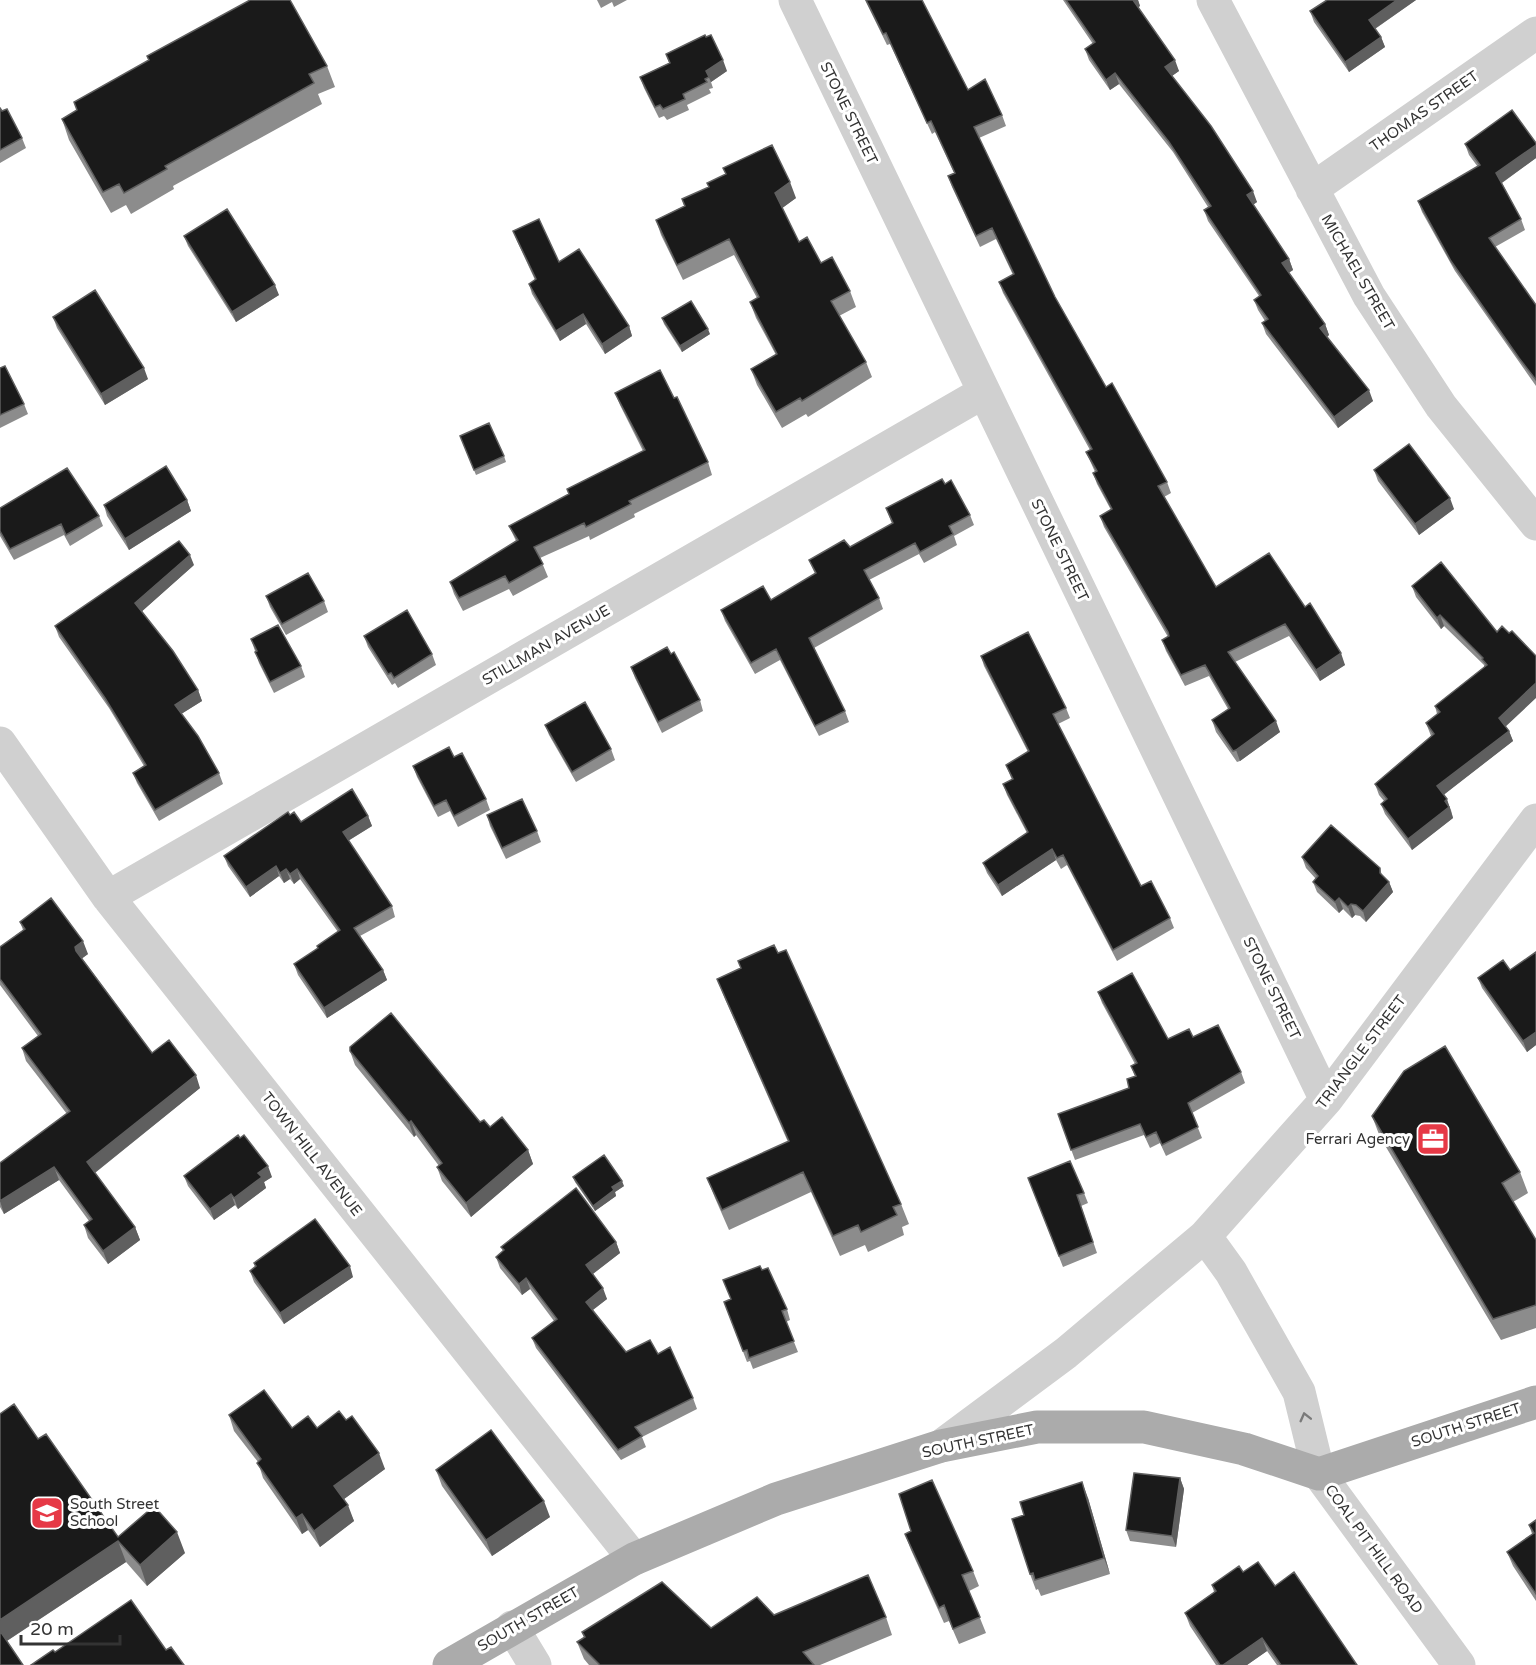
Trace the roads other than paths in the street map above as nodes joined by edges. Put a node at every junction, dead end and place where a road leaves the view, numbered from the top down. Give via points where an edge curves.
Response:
1 (795, 0) edge
2 (1212, 0) edge
3 (1536, 33) edge
4 (1312, 189) junction
5 (984, 392) junction
6 (1536, 524) edge
7 (0, 742) edge
8 (1536, 820) edge
9 (108, 897) junction
10 (1326, 1100) junction
11 (1205, 1236) junction
12 (1536, 1402) edge
13 (941, 1446) junction
14 (1319, 1474) junction
15 (634, 1559) junction
16 (512, 1627) junction
17 (449, 1665) edge
18 (535, 1665) edge
19 (1459, 1665) edge

1 - 5 street, STONE STREET
2 - 4 street, MICHAEL STREET
3 - 4 street, THOMAS STREET
4 - 6 street, MICHAEL STREET via 1369,296 1441,406
5 - 9 street, STILLMAN AVENUE
5 - 10 street, STONE STREET
7 - 9 street, TOWN HILL AVENUE
8 - 10 street, TRIANGLE STREET
9 - 15 street, TOWN HILL AVENUE
10 - 11 street, TRIANGLE STREET
11 - 13 street, TRIANGLE STREET via 1066,1353
14 -> 11 street, COAL PIT HILL ROAD via 1299,1392 1231,1272
12 - 14 main road, SOUTH STREET
13 - 14 main road, SOUTH STREET via 1037,1427 1144,1427 1244,1449
13 - 15 main road, SOUTH STREET via 776,1499
14 - 19 street, COAL PIT HILL ROAD
15 - 16 main road, SOUTH STREET
16 - 17 main road, SOUTH STREET
16 - 18 street

